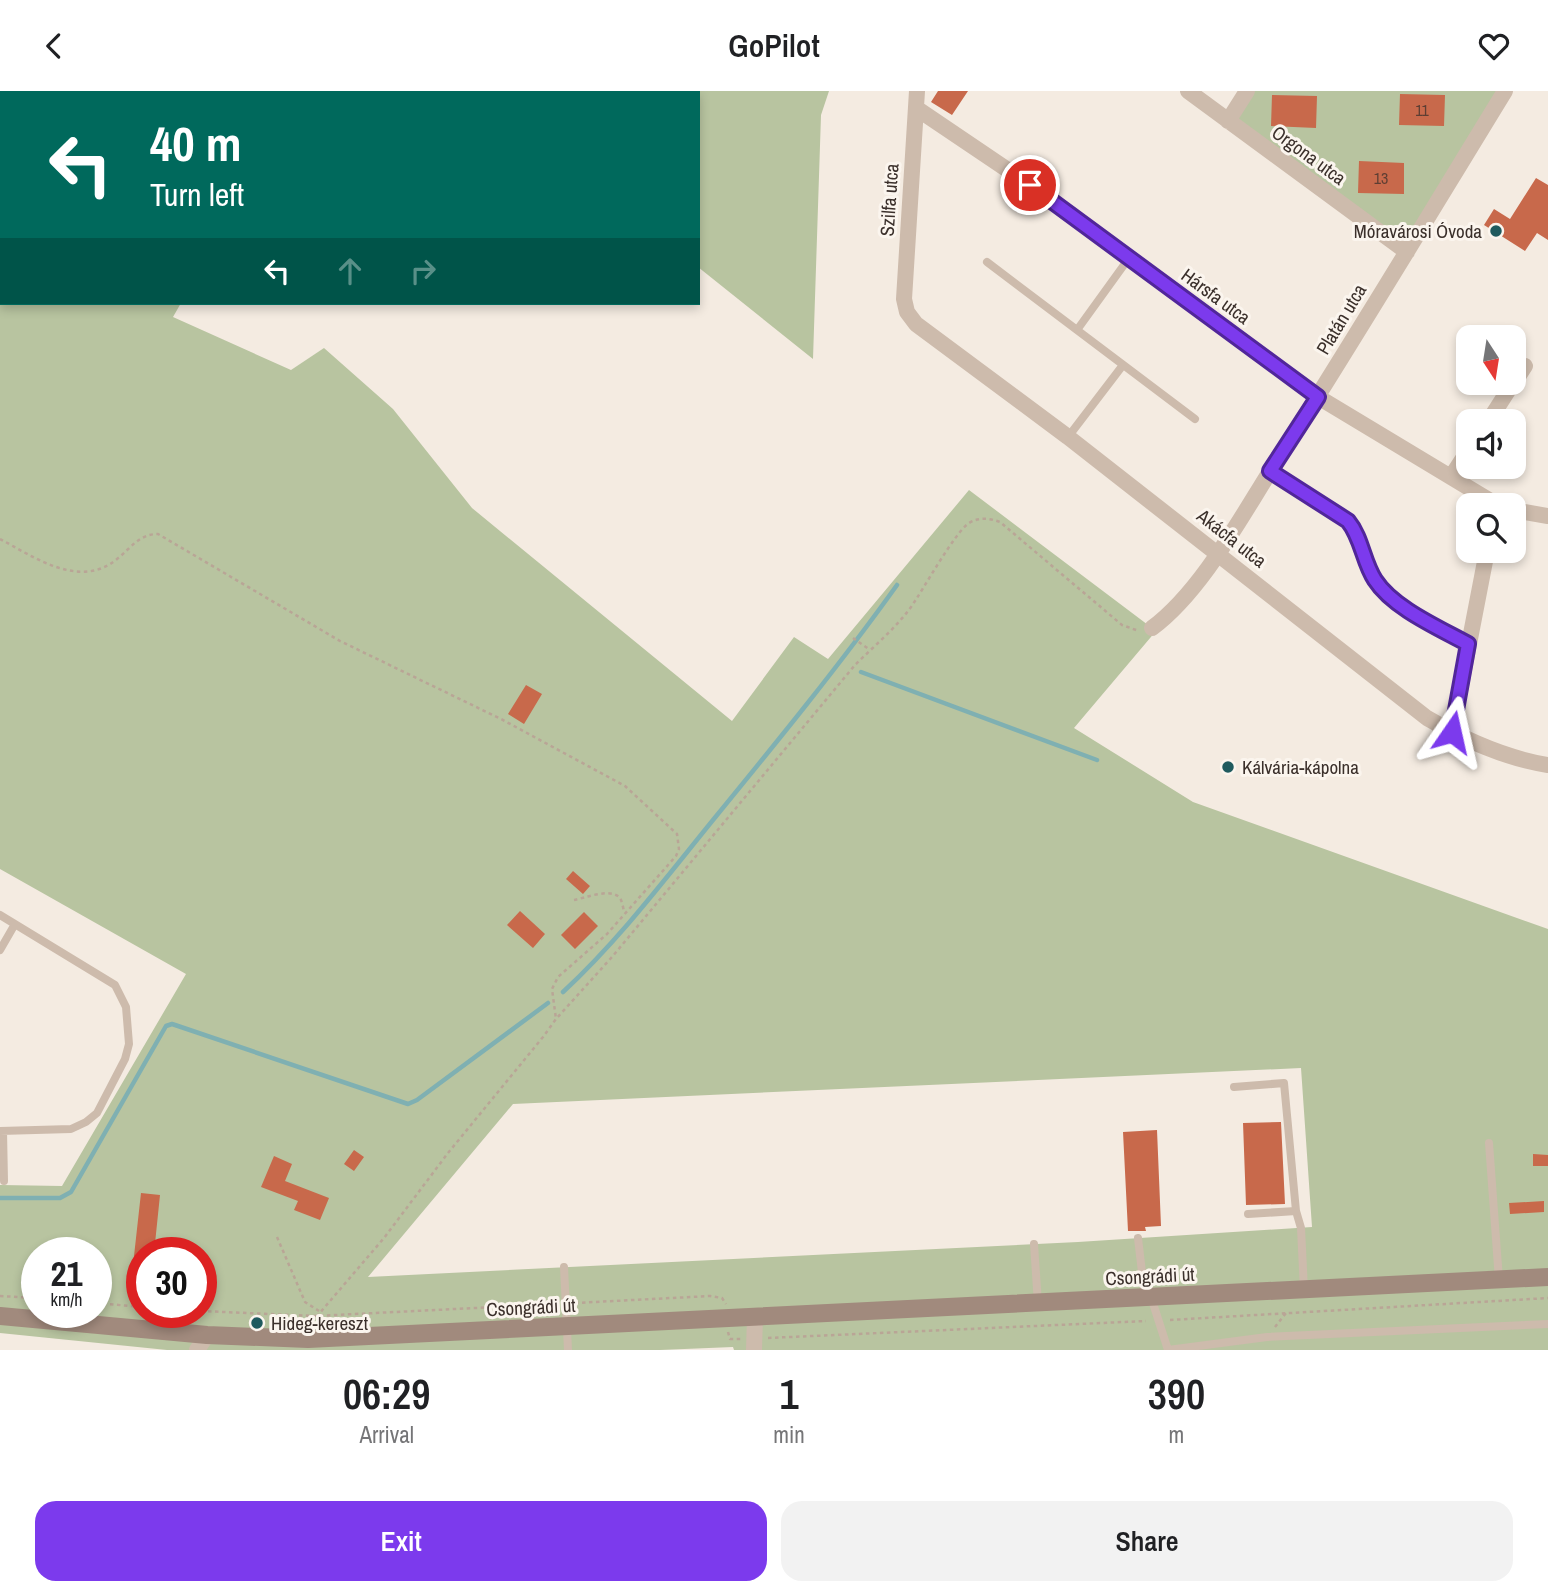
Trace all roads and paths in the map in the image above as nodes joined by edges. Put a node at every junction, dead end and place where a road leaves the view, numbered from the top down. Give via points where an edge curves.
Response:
1 (917, 91) edge
2 (1188, 91) edge
3 (1247, 91) edge
4 (1505, 91) edge
5 (916, 108) junction
6 (1228, 121) junction
7 (1407, 252) junction
8 (1129, 258) junction
9 (987, 262) dead end
10 (907, 312) joint
11 (1077, 330) junction
12 (1123, 365) junction
13 (1318, 397) junction
14 (1195, 419) dead end
15 (1068, 437) junction
16 (1456, 469) edge
17 (1270, 471) junction
18 (1451, 477) junction
19 (1477, 493) edge
20 (1526, 512) edge
21 (1548, 516) edge
22 (0, 539) edge
23 (1217, 553) junction
24 (1485, 563) edge
25 (1152, 628) joint
26 (853, 638) dead end
27 (1468, 644) junction
28 (870, 650) junction
29 (1452, 732) junction
30 (1548, 765) edge
31 (574, 900) dead end
32 (624, 912) junction
33 (0, 915) edge
34 (15, 924) junction
35 (0, 950) edge
36 (556, 1019) junction
37 (1234, 1087) dead end
38 (1, 1131) edge
39 (1489, 1143) dead end
40 (4, 1181) dead end
41 (1296, 1211) junction
42 (1248, 1214) dead end
43 (277, 1237) dead end
44 (1138, 1238) dead end
45 (1034, 1244) dead end
46 (564, 1267) dead end
47 (1548, 1277) edge
48 (1499, 1280) junction
49 (1304, 1290) junction
50 (0, 1296) edge
51 (1148, 1297) junction
52 (21, 1298) edge
53 (1038, 1304) junction
54 (319, 1311) junction
55 (0, 1316) edge
56 (21, 1316) edge
57 (755, 1316) junction
58 (112, 1323) edge
59 (1548, 1324) edge
60 (567, 1326) junction
61 (309, 1339) junction
62 (202, 1343) edge
63 (568, 1350) edge
64 (754, 1350) edge
65 (1168, 1350) edge

1 - 5 street, Szilfa utca
2 - 6 street, Orgona utca
3 - 6 street
4 - 7 street, Platán utca
5 - 8 street, Hársfa utca
5 - 10 street, Szilfa utca via 904,299
6 - 7 street, Orgona utca
7 - 13 street, Platán utca
8 - 11 lane
8 - 13 street, Hársfa utca
9 - 11 lane
10 - 15 street, Akácfa utca via 916,324
11 - 12 lane
12 - 14 lane
12 - 15 lane
13 - 17 street, Platán utca
13 - 18 street, Hársfa utca
15 - 23 street, Akácfa utca
16 - 18 street
17 - 23 street, Platán utca
17 - 27 lane via 1348,521 1385,593
18 - 19 street, Hársfa utca
20 - 21 street
22 - 32 path via 69,571 105,566 139,538 158,534 340,641 625,786 672,827 680,843 671,863
23 - 25 street, Platán utca via 1177,609
23 - 29 street, Akácfa utca via 1402,700
24 - 27 street
25 - 28 path via 1133,630 1122,625 1000,523 979,519 963,528 911,607
26 - 28 path
27 - 29 street
28 - 36 path
29 - 30 street, Akácfa utca via 1494,751
31 - 32 path via 608,893 621,898
32 - 36 path via 553,984
33 - 34 lane
34 - 35 lane
34 - 38 lane via 115,985 126,1007 129,1044 97,1113 86,1122 62,1131
36 - 54 path via 384,1238
37 - 41 lane via 1283,1083
38 - 40 lane
39 - 48 lane
41 - 42 lane
41 - 49 lane
43 - 54 path via 305,1302
44 - 51 lane
45 - 53 lane
46 - 60 lane
47 - 48 main road, Csongrádi út
48 - 49 main road, Csongrádi út
49 - 51 main road, Csongrádi út
50 - 52 path
51 - 53 main road, Csongrádi út
51 - 65 lane
53 - 57 main road, Csongrádi út
54 - 61 path via 310,1325
55 - 56 main road, Csongrádi út
57 - 60 main road, Csongrádi út
57 - 64 street
58 - 62 main road, Csongrádi út
59 - 65 lane via 1267,1338
60 - 61 main road, Csongrádi út
60 - 63 lane
61 - 62 main road, Csongrádi út

